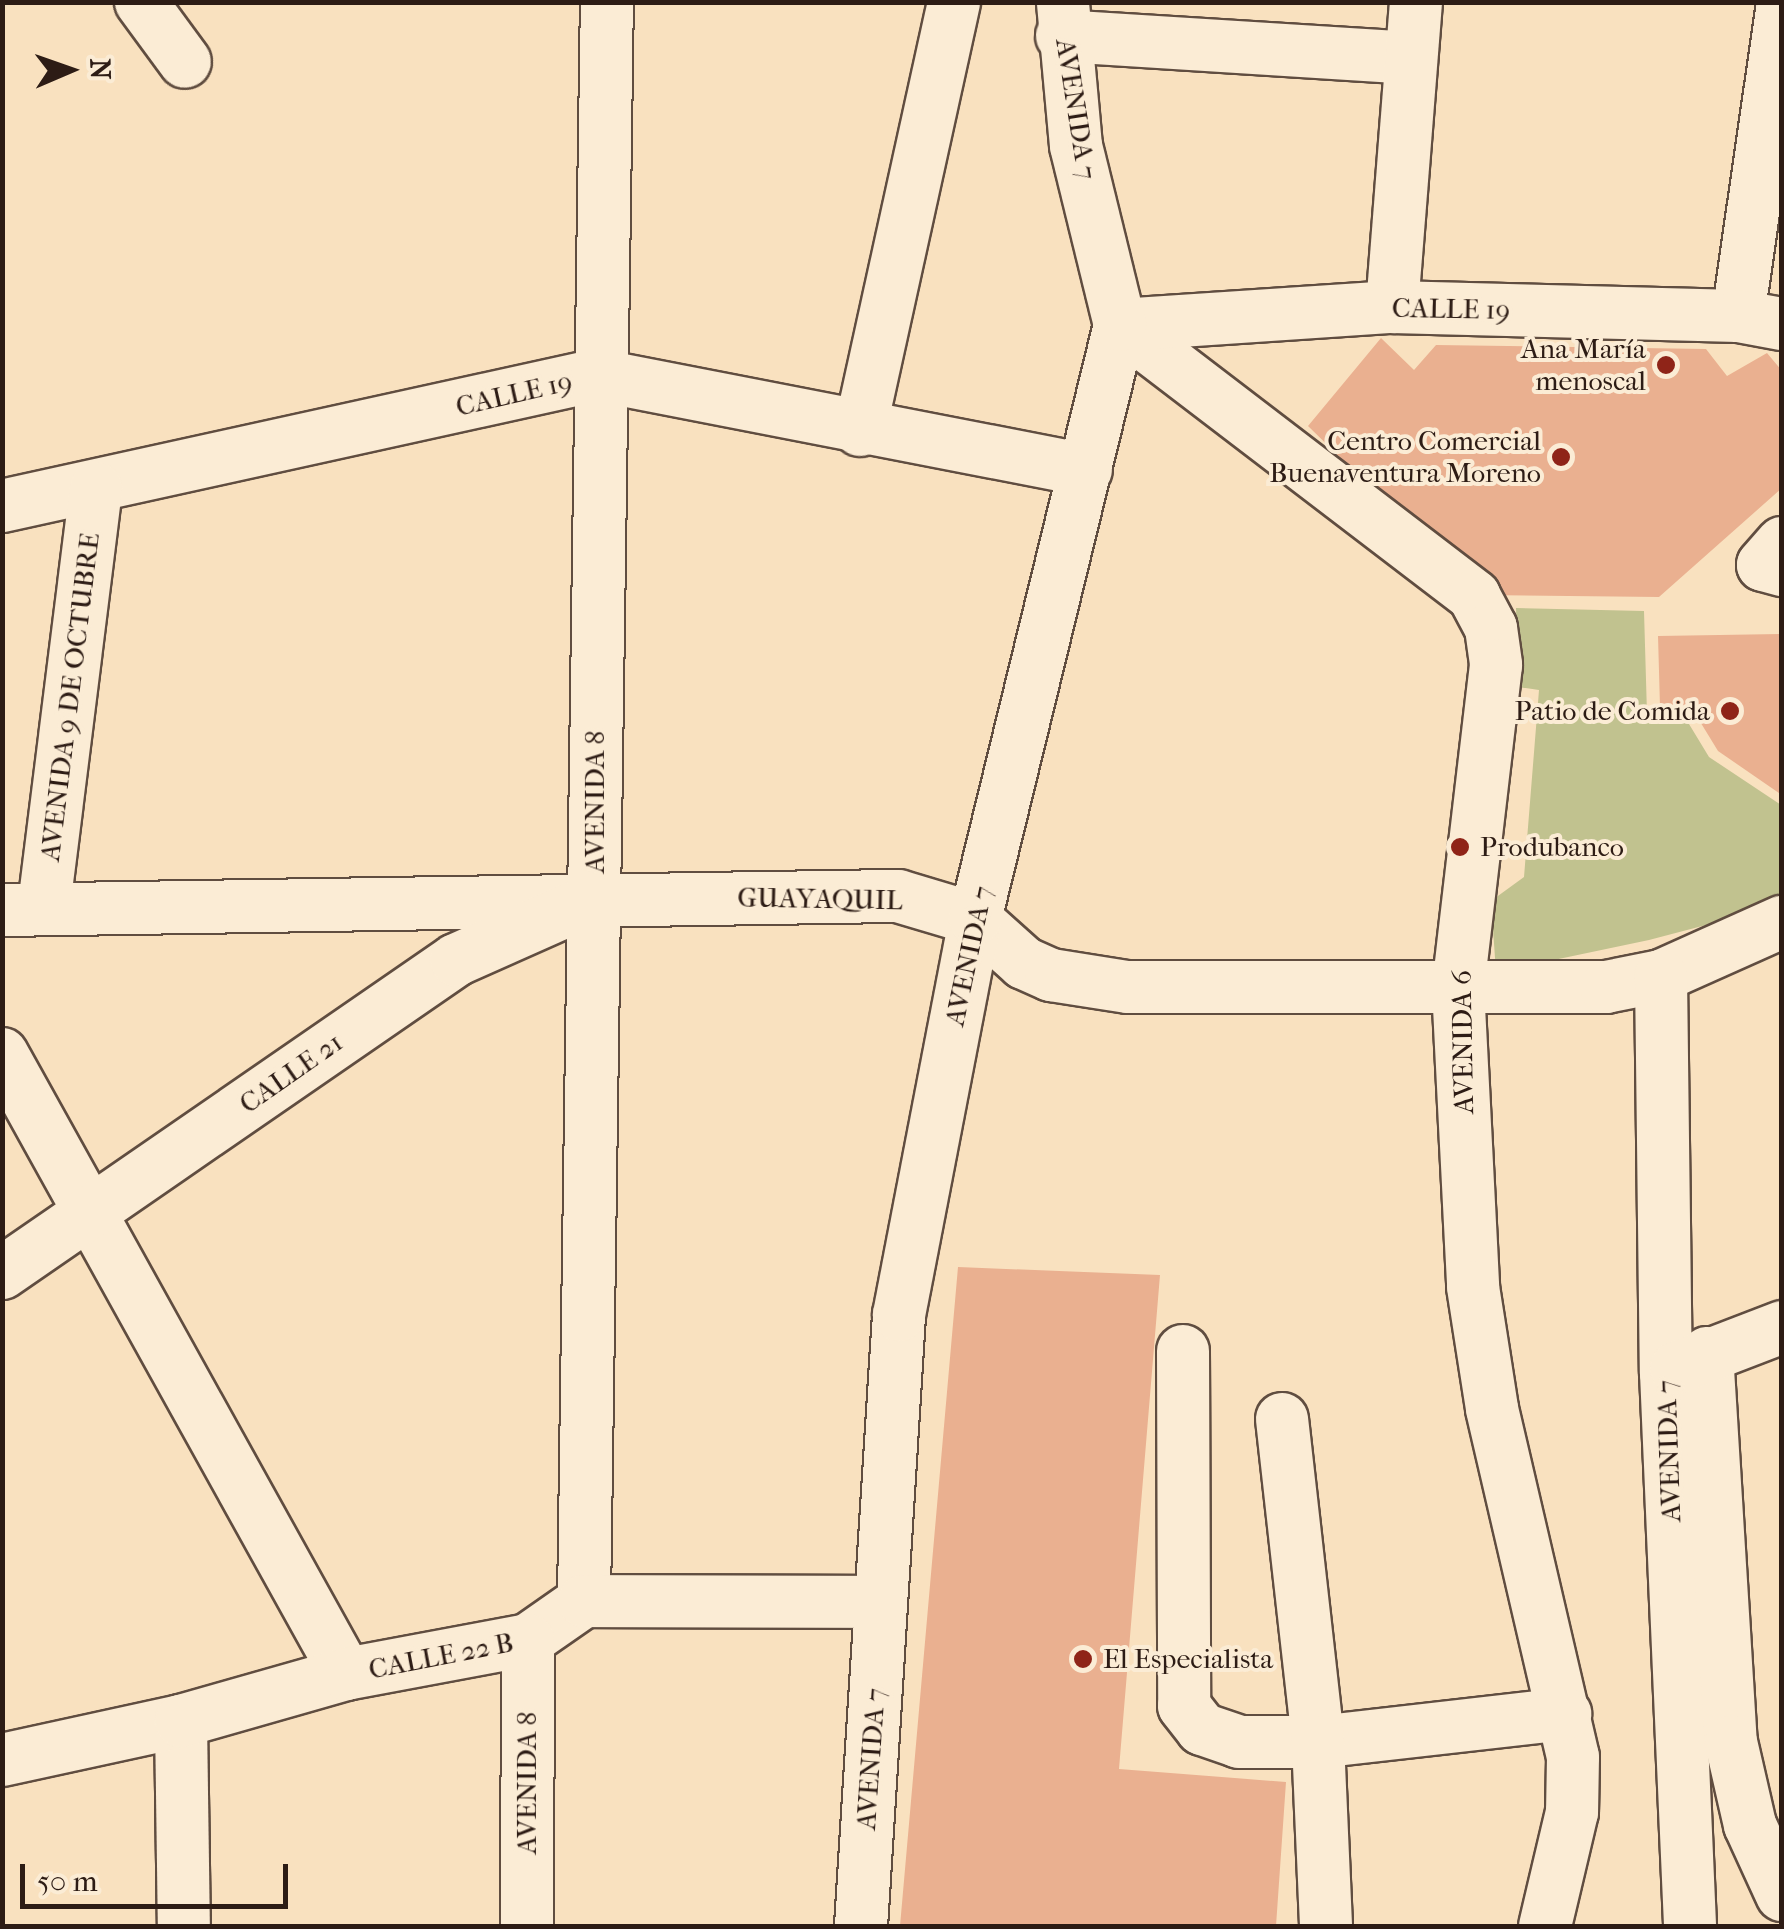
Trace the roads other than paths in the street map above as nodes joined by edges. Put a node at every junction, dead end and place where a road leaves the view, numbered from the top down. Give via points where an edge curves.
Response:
1 (140, 2) edge
2 (607, 2) edge
3 (954, 2) edge
4 (1416, 2) edge
5 (1782, 10) edge
6 (1063, 19) edge
7 (1410, 58) junction
8 (185, 62) dead end
9 (1392, 307) junction
10 (1760, 320) edge
11 (1120, 325) junction
12 (597, 375) junction
13 (860, 430) junction
14 (1086, 470) junction
15 (96, 488) junction
16 (2, 506) edge
17 (1782, 542) edge
18 (1782, 570) edge
19 (595, 898) junction
20 (23, 908) edge
21 (975, 919) junction
22 (1782, 922) edge
23 (1661, 976) junction
24 (1458, 987) junction
25 (2, 1054) edge
26 (89, 1212) junction
27 (2, 1273) edge
28 (1782, 1327) edge
29 (1182, 1351) dead end
30 (1686, 1363) junction
31 (1282, 1419) dead end
32 (584, 1601) junction
33 (879, 1602) junction
34 (528, 1640) junction
35 (346, 1674) junction
36 (1566, 1714) junction
37 (181, 1721) junction
38 (1318, 1742) junction
39 (2, 1760) edge
40 (1782, 1895) edge
41 (184, 1926) edge
42 (527, 1926) edge
43 (860, 1926) edge
44 (1326, 1926) edge
45 (1546, 1926) edge
46 (1690, 1926) edge

1 - 8 street
2 - 12 street, AVENIDA 8
3 - 13 street
4 - 7 street
5 - 10 street
6 - 7 street
6 - 11 street, AVENIDA 7 via 1076,146
7 - 9 street
9 - 10 street, CALLE 19
9 - 11 street, CALLE 19
11 - 14 street, AVENIDA 7
11 - 24 street, AVENIDA 6 via 1474,596 1491,628 1496,666
12 - 13 street, CALLE 19
12 - 15 street, CALLE 19
12 - 19 street, AVENIDA 8
13 - 14 street, CALLE 19
14 - 21 street, AVENIDA 7
15 - 16 street, CALLE 19
15 - 20 street, AVENIDA 9 DE OCTUBRE
17 - 18 street via 1762,565
19 - 20 street, GUAYAQUIL
19 - 21 street, GUAYAQUIL via 898,896
19 - 26 street, CALLE 21 via 456,960
19 - 32 street, AVENIDA 8
21 - 24 street, GUAYAQUIL via 1024,963 1128,988
21 - 33 street, AVENIDA 7 via 899,1315
22 - 23 street, GUAYAQUIL
23 - 24 street, GUAYAQUIL via 1606,988
23 - 30 street, AVENIDA 7
24 - 36 street, AVENIDA 6 via 1473,1288 1492,1409
25 - 26 street
26 - 27 street, CALLE 21
26 - 35 street
28 - 30 street
29 - 38 street via 1184,1706 1202,1729 1240,1742
30 - 40 street via 1731,1742 1750,1824
30 - 46 street, AVENIDA 7
31 - 38 street
32 - 33 street
32 - 34 street, CALLE 22 B
33 - 43 street, AVENIDA 7
34 - 35 street, CALLE 22 B
34 - 42 street, AVENIDA 8
35 - 37 street, CALLE 22 B
36 - 38 street
36 - 45 street, AVENIDA 6 via 1572,1812
37 - 39 street, CALLE 22 B
37 - 41 street
38 - 44 street

